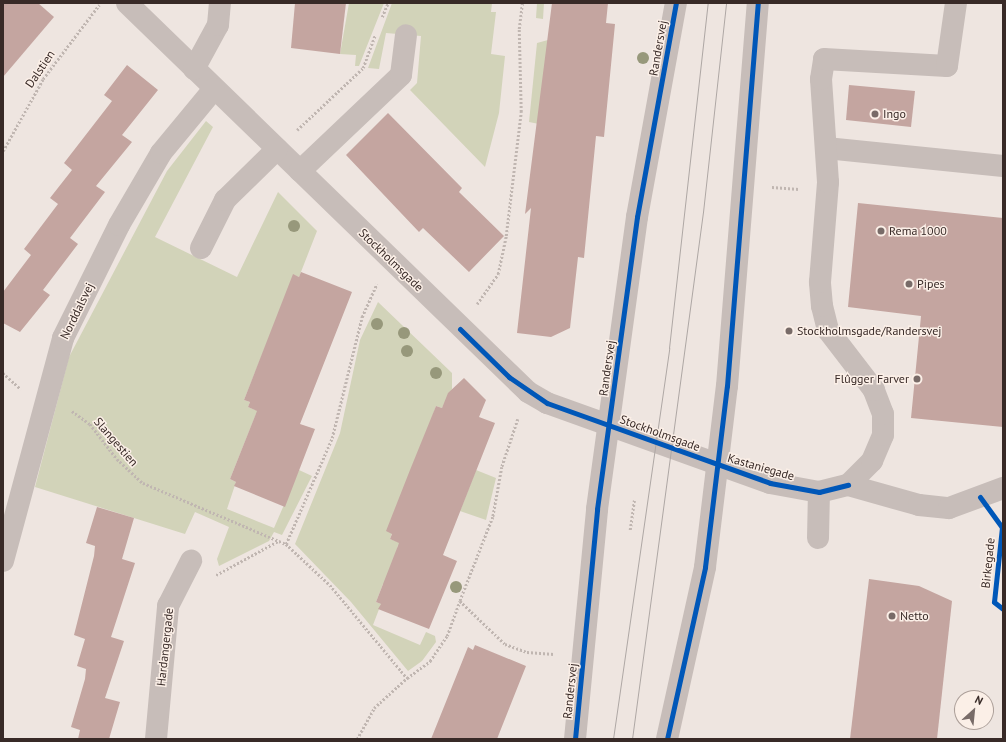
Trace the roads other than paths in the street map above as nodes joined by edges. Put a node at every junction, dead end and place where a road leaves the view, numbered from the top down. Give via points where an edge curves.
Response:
1 (127, 3) edge
2 (220, 3) edge
3 (676, 3) edge
4 (758, 3) edge
5 (956, 3) edge
6 (406, 35) dead end
7 (194, 69) junction
8 (214, 89) junction
9 (826, 148) junction
10 (277, 149) junction
11 (1003, 166) edge
12 (300, 171) junction
13 (202, 248) dead end
14 (610, 425) junction
15 (716, 464) junction
16 (848, 485) junction
17 (1003, 488) edge
18 (819, 492) junction
19 (818, 538) dead end
20 (3, 561) edge
21 (191, 561) dead end
22 (156, 739) edge
23 (576, 739) edge
24 (667, 739) edge

1 - 7 street, Stockholmsgade
2 - 7 street via 218,25
3 - 14 street, Randersvej via 637,217
4 - 15 street via 744,185
5 - 9 street via 947,66 824,59 820,79
6 - 12 street via 401,75
7 - 8 street, Stockholmsgade
8 - 10 street, Stockholmsgade
8 - 20 street, Norddalsvej via 161,153 119,225 63,338 43,402
9 - 11 street
9 - 16 street via 827,191 822,306 828,330 874,390 883,414 883,435 872,461
10 - 12 street, Stockholmsgade
10 - 13 street via 225,200
12 - 14 street, Stockholmsgade via 460,329 528,392
14 - 15 street, Stockholmsgade
14 - 23 street, Randersvej
15 - 18 street, Kastaniegade via 770,483
15 - 24 street via 705,567
16 - 17 street, Kastaniegade via 919,505 949,508
16 - 18 street, Kastaniegade
18 - 19 street
21 - 22 street, Hardangergade via 168,606

